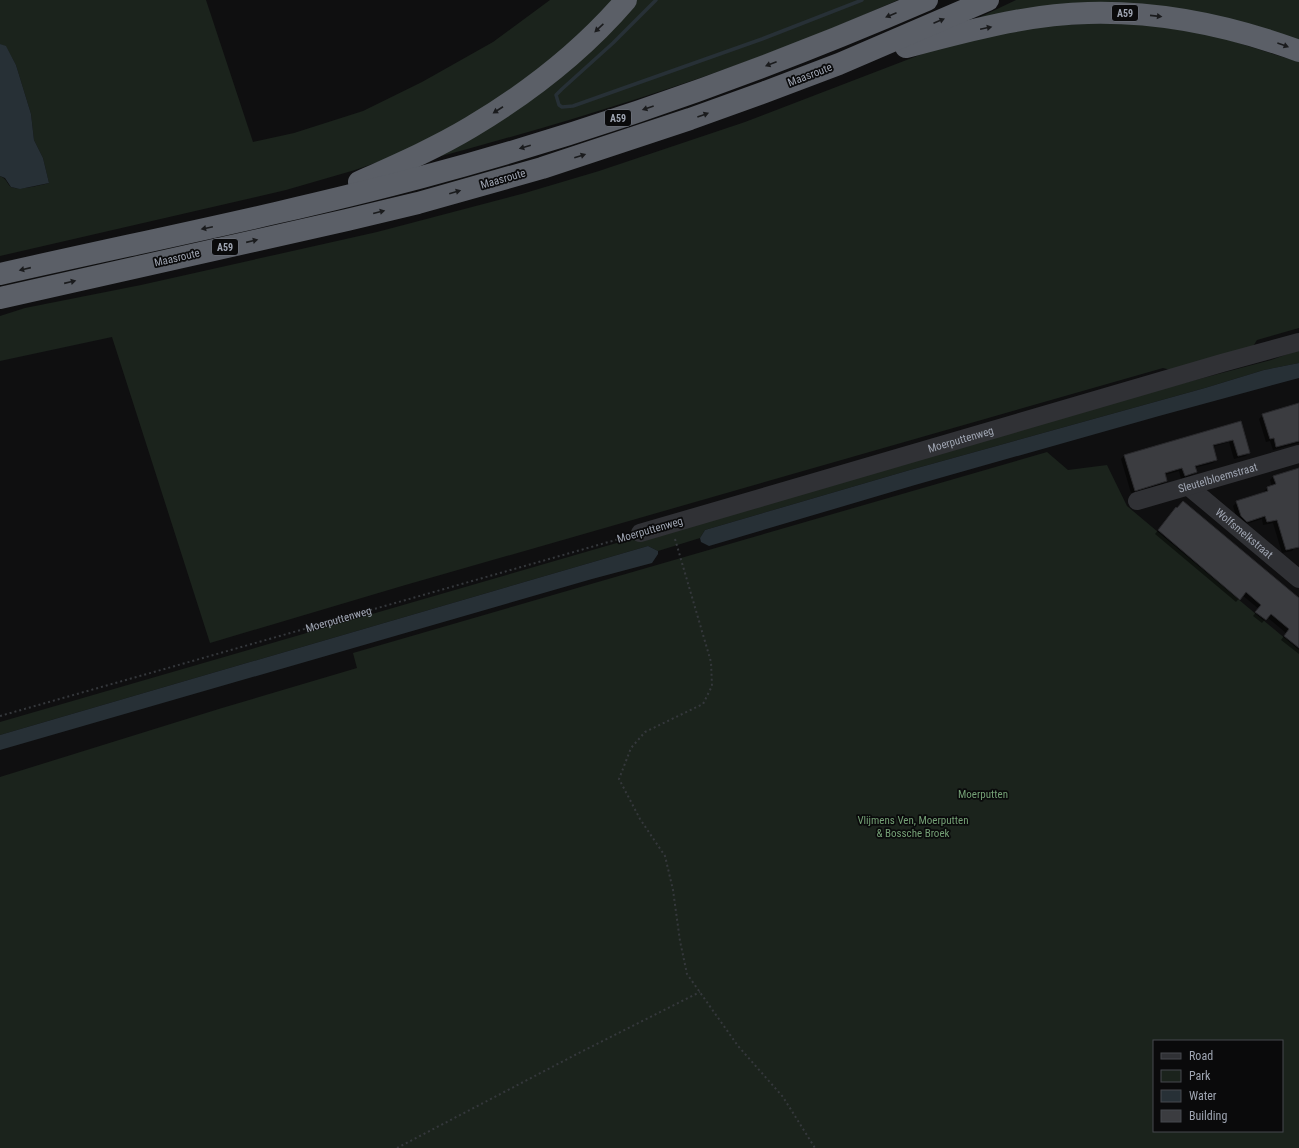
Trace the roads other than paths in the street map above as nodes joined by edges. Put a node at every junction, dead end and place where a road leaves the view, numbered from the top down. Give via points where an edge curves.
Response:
1 (626, 0) edge
2 (927, 0) edge
3 (988, 0) edge
4 (1299, 51) edge
5 (839, 64) junction
6 (300, 207) junction
7 (0, 274) edge
8 (32, 291) junction
9 (0, 298) edge
10 (0, 304) edge
11 (1299, 342) edge
12 (1299, 454) edge
13 (1189, 487) junction
14 (1137, 502) dead end
15 (640, 533) road end
16 (1299, 558) edge
17 (1281, 563) junction
18 (1299, 579) edge

1 -> 6 highway, A59 via 557,67 514,100 431,149
2 -> 6 highway, Maasroute / A59 via 760,68 623,116 483,160
5 -> 3 highway, Maasroute / A59
5 -> 4 highway, A59 via 986,28 1087,13 1125,13 1178,18 1261,37
8 -> 5 highway, Maasroute / A59 via 425,201 625,142
6 -> 7 highway, Maasroute / A59
8 - 9 highway, Maasroute / A59
8 - 10 highway, A59
11 - 15 street, Moerputtenweg
12 - 13 street, Sleutelbloemstraat
13 - 14 street, Sleutelbloemstraat
13 - 17 street, Wolfsmelkstraat
16 - 17 street
17 - 18 street, Wolfsmelkstraat

